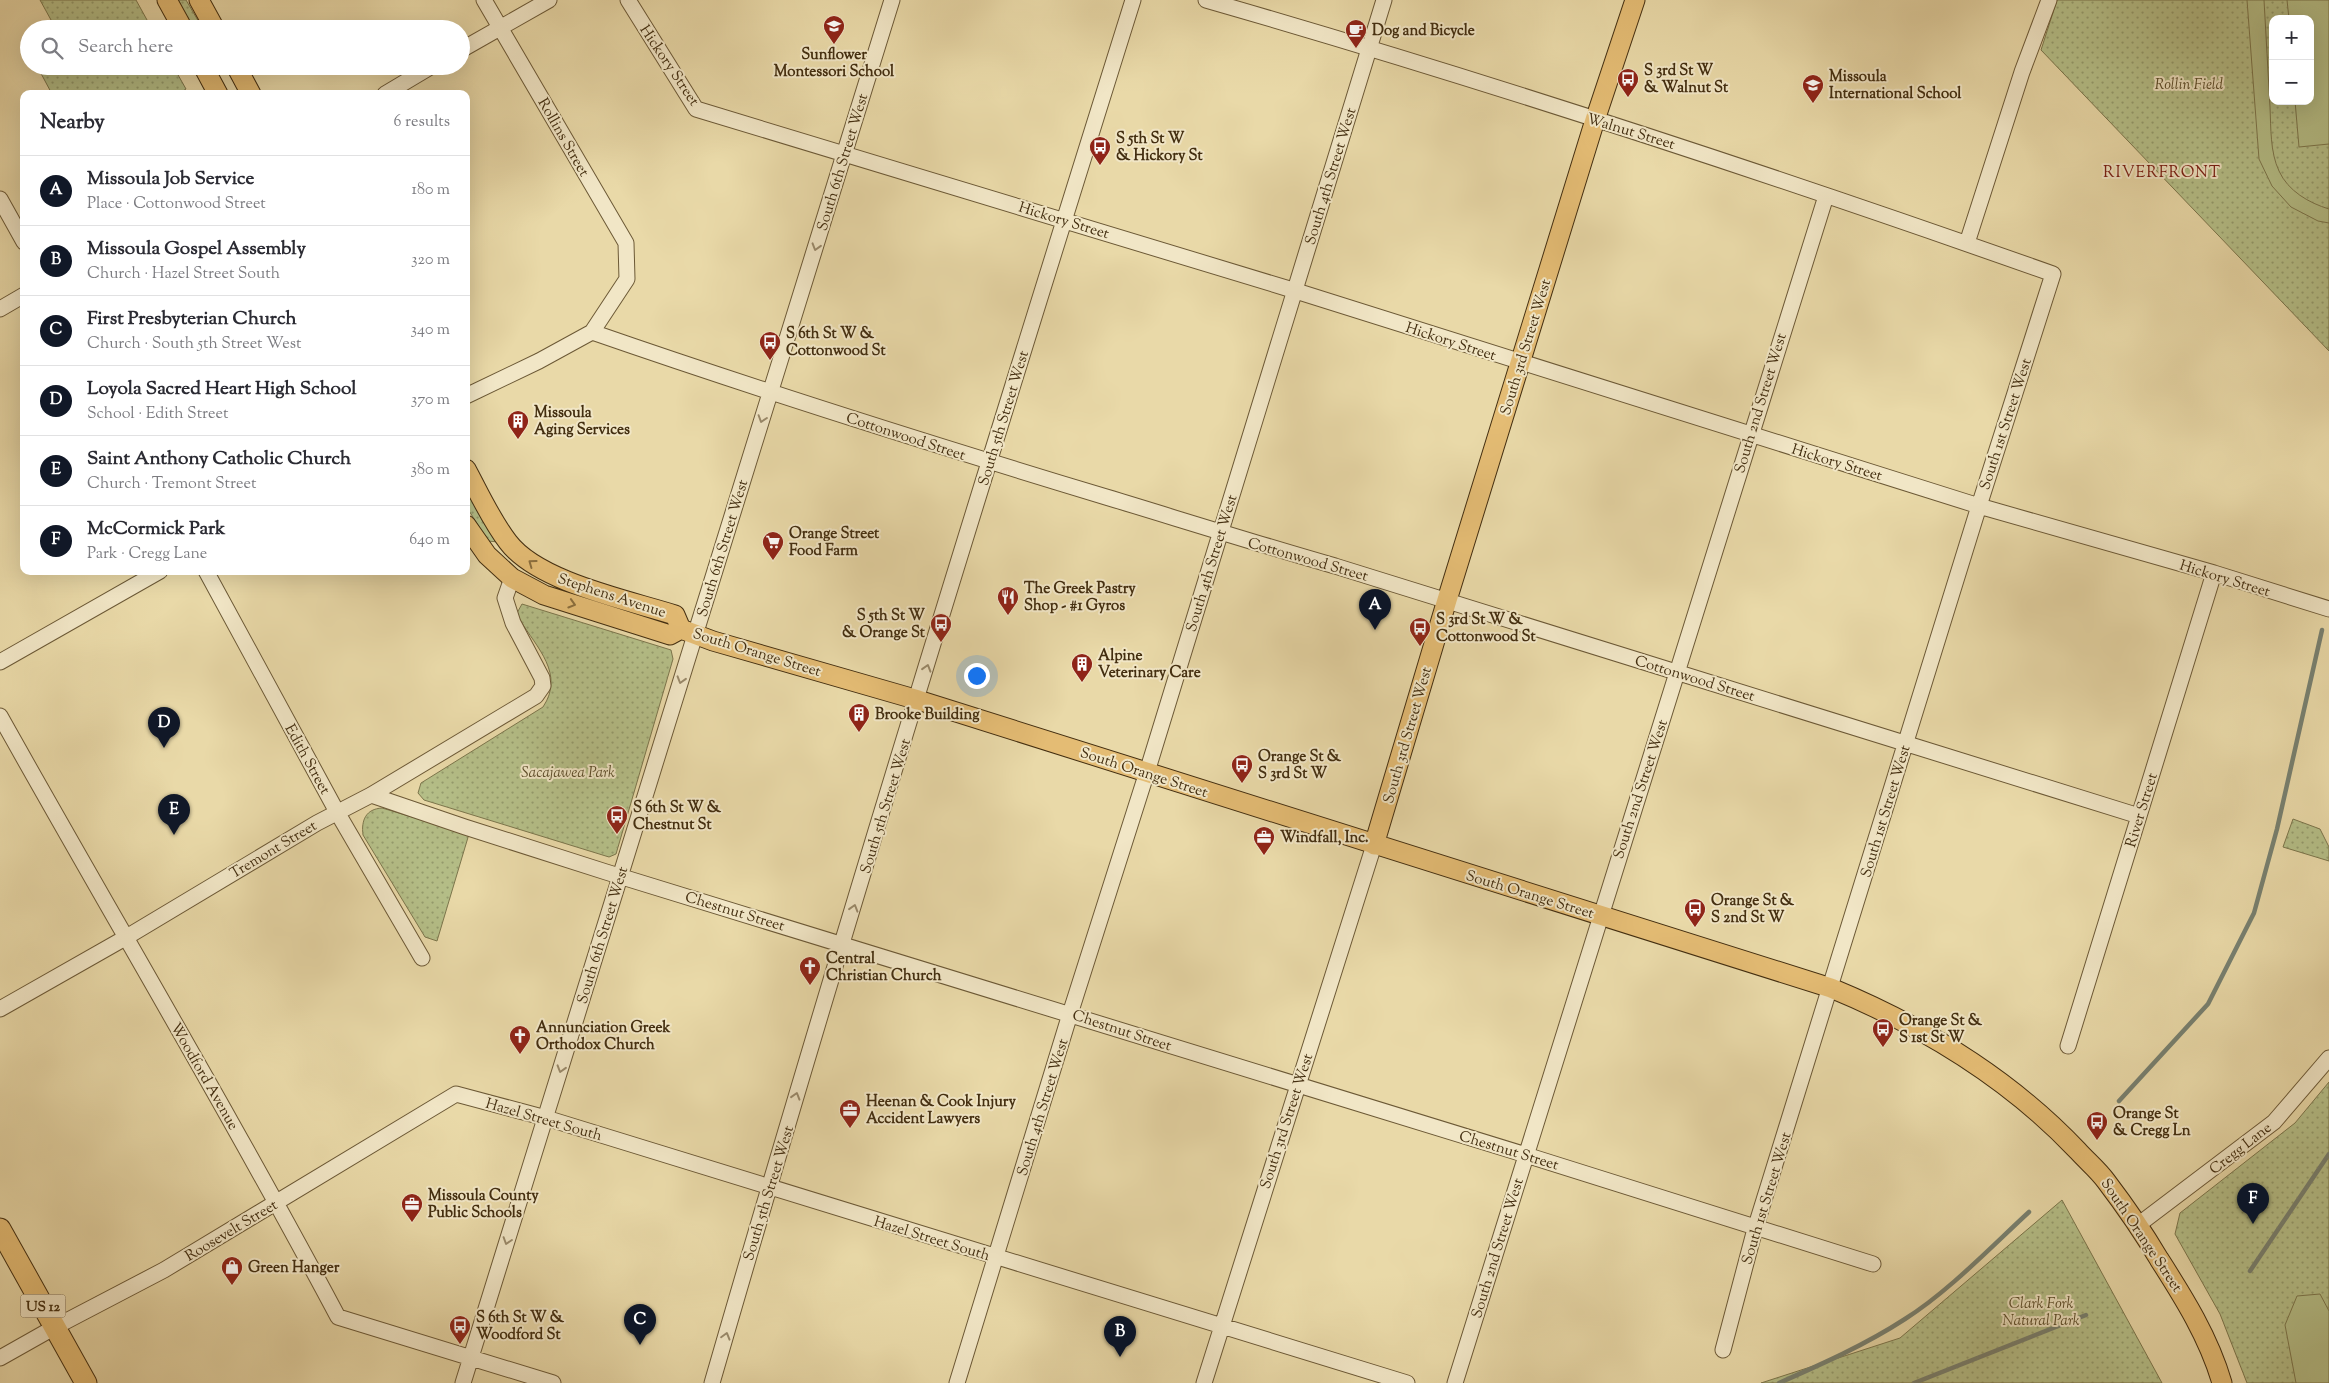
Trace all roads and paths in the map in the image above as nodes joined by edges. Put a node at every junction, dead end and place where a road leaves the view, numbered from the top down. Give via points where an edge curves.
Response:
1 (167, 0) edge
2 (199, 0) edge
3 (484, 0) edge
4 (549, 0) edge
5 (628, 0) edge
6 (892, 0) edge
7 (1133, 0) edge
8 (1206, 0) edge
9 (1384, 0) edge
10 (1635, 0) edge
11 (2049, 0) edge
12 (178, 20) edge
13 (210, 20) edge
14 (500, 27) junction
15 (470, 45) edge
16 (1368, 48) junction
17 (208, 75) edge
18 (241, 75) edge
19 (417, 75) edge
20 (216, 90) edge
21 (249, 90) edge
22 (392, 90) edge
23 (1595, 120) junction
24 (845, 156) junction
25 (1826, 196) junction
26 (0, 199) edge
27 (1064, 220) junction
28 (20, 235) edge
29 (1967, 244) junction
30 (2053, 274) joint
31 (1296, 291) junction
32 (20, 297) edge
33 (0, 309) edge
34 (592, 332) junction
35 (1521, 363) junction
36 (771, 393) junction
37 (470, 394) edge
38 (1749, 435) junction
39 (989, 462) junction
40 (470, 476) edge
41 (1979, 506) junction
42 (470, 530) edge
43 (1220, 534) junction
44 (2214, 573) junction
45 (153, 575) edge
46 (208, 575) edge
47 (512, 578) junction
48 (1447, 600) junction
49 (2329, 609) edge
50 (689, 631) junction
51 (0, 662) edge
52 (1676, 673) junction
53 (918, 700) junction
54 (0, 716) edge
55 (1905, 744) junction
56 (1148, 772) junction
57 (371, 795) junction
58 (337, 812) junction
59 (2140, 816) junction
60 (1374, 845) junction
61 (620, 876) junction
62 (1600, 916) junction
63 (125, 938) junction
64 (843, 943) junction
65 (418, 951) dead end
66 (1831, 988) junction
67 (0, 1009) edge
68 (1070, 1014) junction
69 (2068, 1046) dead end
70 (2329, 1058) edge
71 (1297, 1085) junction
72 (456, 1094) joint
73 (546, 1118) junction
74 (1526, 1154) junction
75 (769, 1188) junction
76 (278, 1202) junction
77 (2138, 1225) junction
78 (0, 1228) edge
79 (1756, 1228) junction
80 (997, 1258) junction
81 (1873, 1264) dead end
82 (1222, 1325) junction
83 (54, 1327) junction
84 (1723, 1350) dead end
85 (471, 1357) junction
86 (0, 1358) edge
87 (86, 1383) edge
88 (463, 1383) edge
89 (553, 1383) edge
90 (712, 1383) edge
91 (957, 1383) edge
92 (1204, 1383) edge
93 (1407, 1383) edge
94 (1455, 1383) edge
95 (2222, 1383) edge

1 - 12 main road
2 - 13 main road
3 - 14 street, Rollins Street
4 - 14 street
5 - 24 street, Hickory Street via 696,109
6 - 24 street, South 6th Street West
7 - 27 street, South 5th Street West
8 - 16 street, Walnut Street
9 - 16 street, South 4th Street West
10 - 23 main road, South 3rd Street West
11 - 29 street via 2022,72
14 - 15 street
14 - 34 street, Rollins Street via 626,243 627,279
16 - 23 street, Walnut Street
16 - 31 street, South 4th Street West
17 - 20 main road
18 - 21 main road
19 - 22 street
23 - 25 street, Walnut Street
23 - 35 main road, South 3rd Street West
24 - 27 street, Hickory Street
24 -> 36 street, South 6th Street West
25 - 29 street, Walnut Street
25 - 38 street, South 2nd Street West
26 - 28 street
27 - 31 street, Hickory Street
27 - 39 street, South 5th Street West
29 - 30 street, Walnut Street
30 - 41 street, South 1st Street West
31 - 35 street, Hickory Street
31 - 43 street, South 4th Street West
32 - 33 street
34 - 36 street, Cottonwood Street
34 - 37 street
35 - 38 street, Hickory Street
35 - 48 main road, South 3rd Street West
36 - 39 street, Cottonwood Street
36 -> 50 street, South 6th Street West
38 - 41 street, Hickory Street
38 - 52 street, South 2nd Street West
39 - 43 street, Cottonwood Street
53 -> 39 street, South 5th Street West
50 -> 40 main road, Stephens Avenue via 676,615 554,577 532,564 509,543
41 - 44 street, Hickory Street
41 - 55 street, South 1st Street West
42 - 47 main road, Stephens Avenue via 487,555
43 - 48 street, Cottonwood Street
43 - 56 street, South 4th Street West
44 - 49 street, Hickory Street
44 - 59 street, River Street
45 - 51 street
46 - 58 street, Edith Street
47 -> 50 main road, Stephens Avenue via 544,595 670,635
47 - 57 street, Tremont Street via 505,598 513,623 538,669 543,686 536,696
48 - 52 street, Cottonwood Street
48 - 60 main road, South 3rd Street West
50 - 53 main road, South Orange Street
50 -> 61 street, South 6th Street West
52 - 55 street, Cottonwood Street
52 - 62 street, South 2nd Street West
53 - 56 main road, South Orange Street
64 -> 53 street, South 5th Street West
54 - 63 street, Woodford Avenue
55 - 59 street, Cottonwood Street
55 - 66 street, South 1st Street West
56 - 60 main road, South Orange Street
56 - 68 street, South 4th Street West
57 - 58 street, Tremont Street
57 - 61 street, Chestnut Street
58 - 63 street, Tremont Street
58 - 65 street, Edith Street
59 - 69 street, River Street
60 - 62 main road, South Orange Street
60 - 71 street, South 3rd Street West
61 - 64 street, Chestnut Street
61 -> 73 street, South 6th Street West
62 - 66 main road, South Orange Street
62 - 74 street, South 2nd Street West
63 - 67 street, Tremont Street
63 - 76 street, Woodford Avenue
64 - 68 street, Chestnut Street
75 -> 64 street, South 5th Street West
66 - 77 main road, South Orange Street via 1938,1040 2028,1103 2105,1180
66 - 79 street, South 1st Street West
68 - 71 street, Chestnut Street
68 - 80 street, South 4th Street West
70 - 77 street, Cregg Lane via 2274,1122
71 - 74 street, Chestnut Street
71 - 82 street, South 3rd Street West
72 - 73 street, Hazel Street South
72 - 76 street, Roosevelt Street
73 - 75 street, Hazel Street South
73 -> 85 street, South 6th Street West
74 - 79 street, Chestnut Street
74 - 94 street, South 2nd Street West
75 - 80 street, Hazel Street South
90 -> 75 street, South 5th Street West
76 - 83 street, Roosevelt Street via 164,1270
76 - 85 street, Woodford Avenue via 338,1317
77 - 95 main road, South Orange Street via 2191,1309
78 - 83 highway, US 12
79 - 81 street, Chestnut Street
79 - 84 street, South 1st Street West
80 - 82 street, Hazel Street South
80 - 91 street, South 4th Street West
82 - 92 street, South 3rd Street West
82 - 93 street, Hazel Street South
83 - 86 street, Roosevelt Street
83 - 87 highway, US 12
85 - 88 street, South 6th Street West
85 - 89 street, Woodford Avenue

